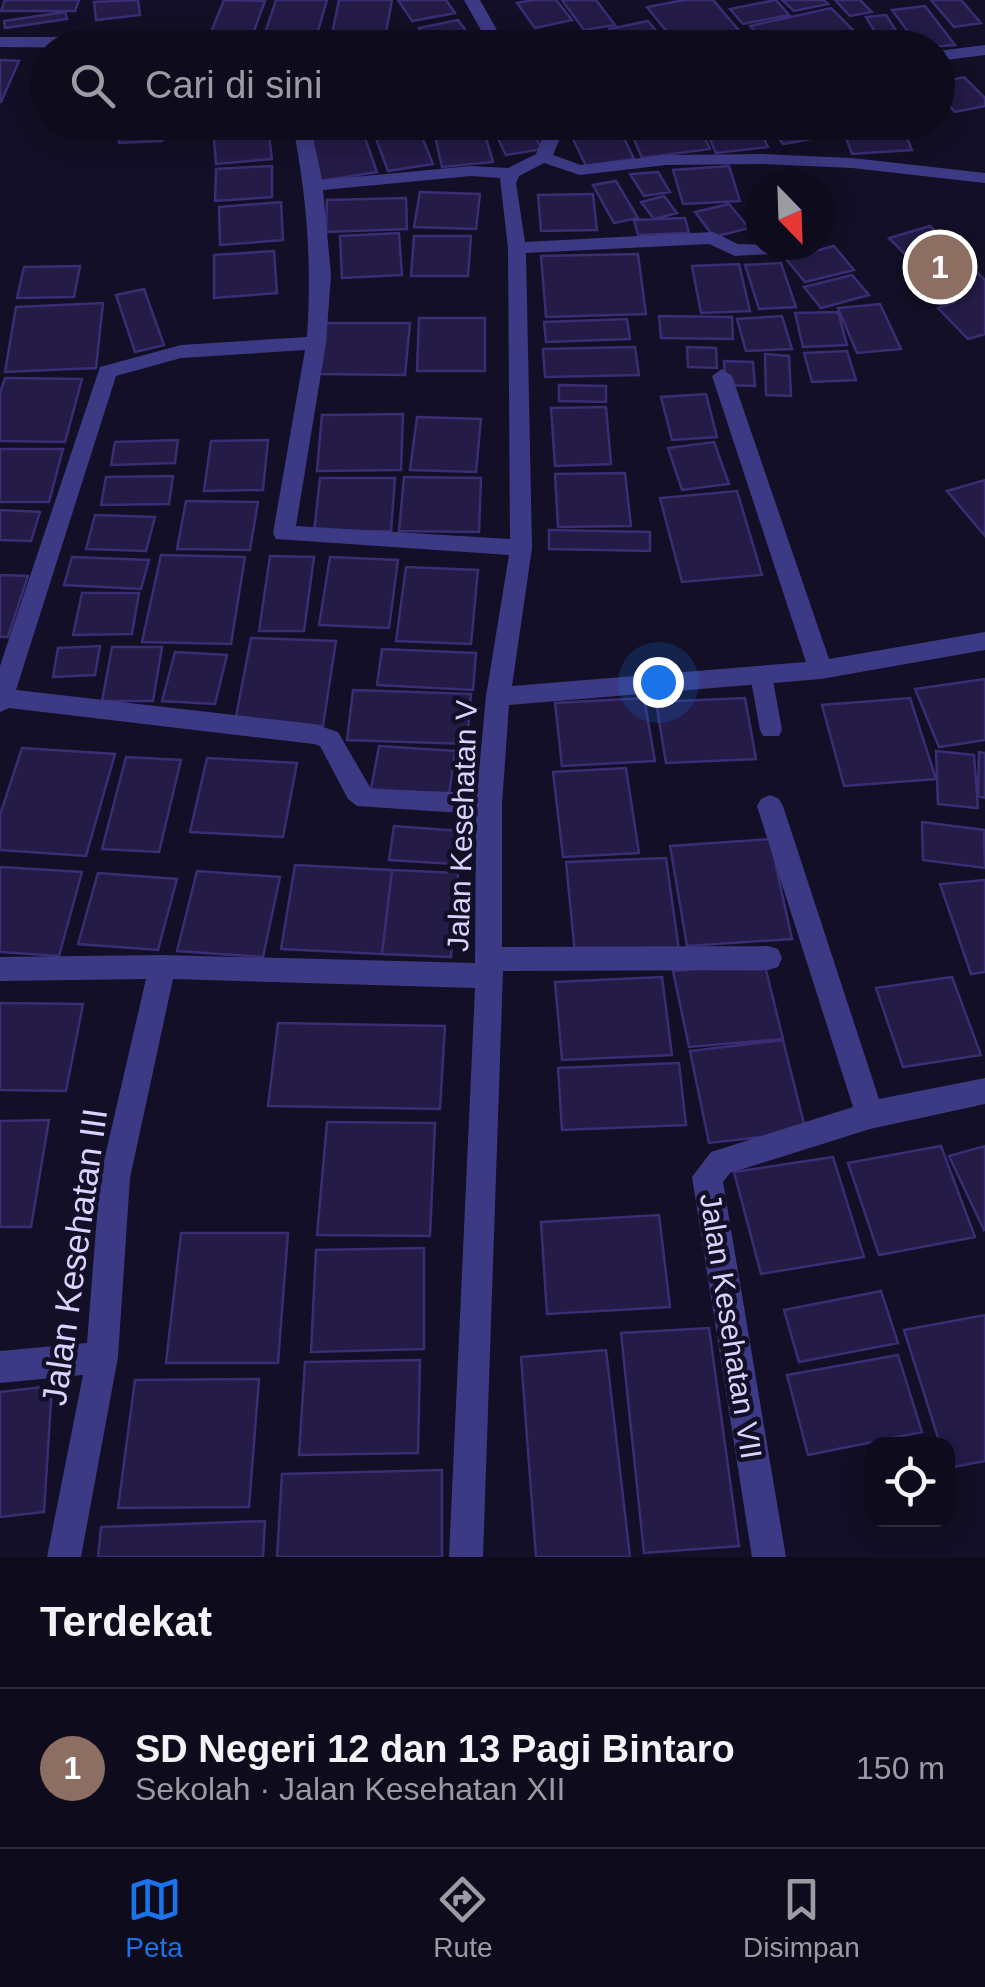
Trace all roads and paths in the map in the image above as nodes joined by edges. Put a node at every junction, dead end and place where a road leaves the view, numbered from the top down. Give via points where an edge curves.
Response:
1 (472, 0) edge
2 (490, 30) edge
3 (0, 42) edge
4 (30, 42) edge
5 (985, 50) edge
6 (955, 54) edge
7 (305, 140) edge
8 (550, 140) edge
9 (543, 157) junction
10 (512, 173) junction
11 (985, 178) edge
12 (314, 186) junction
13 (517, 248) junction
14 (745, 249) edge
15 (316, 343) junction
16 (722, 376) dead end
17 (521, 548) junction
18 (985, 641) edge
19 (821, 670) junction
20 (761, 675) junction
21 (498, 696) junction
22 (1, 700) edge
23 (771, 730) dead end
24 (489, 804) junction
25 (770, 806) dead end
26 (768, 958) dead end
27 (162, 967) junction
28 (489, 968) junction
29 (0, 969) edge
30 (985, 1091) edge
31 (870, 1115) junction
32 (102, 1358) junction
33 (0, 1367) edge
34 (64, 1557) edge
35 (466, 1557) edge
36 (769, 1557) edge

1 - 2 street
3 - 4 street
5 - 6 street
7 - 12 street
8 - 9 street
9 - 10 street
9 - 11 street via 580,170 666,160 762,160 852,162
10 - 12 street
10 - 13 street, Jalan Kesehatan V via 507,183
12 - 15 street via 321,276
13 - 14 street via 713,238
13 - 17 street, Jalan Kesehatan V
15 - 17 street via 284,533
15 - 22 street via 197,352 108,372
16 - 19 street
17 - 21 street, Jalan Kesehatan V
18 - 19 street
19 - 20 street
20 - 21 street
20 - 23 lane
21 - 24 street, Jalan Kesehatan V
22 - 24 street via 314,734 329,739 359,796
24 - 28 street, Jalan Kesehatan V
25 - 31 street
26 - 28 street
27 - 28 street
27 - 29 street
27 - 32 street, Jalan Kesehatan III via 114,1178
28 - 35 street, Jalan Kesehatan V
30 - 31 street
31 - 36 street, Jalan Kesehatan VII via 721,1162 707,1177
32 - 33 street
32 - 34 street, Jalan Kesehatan III

